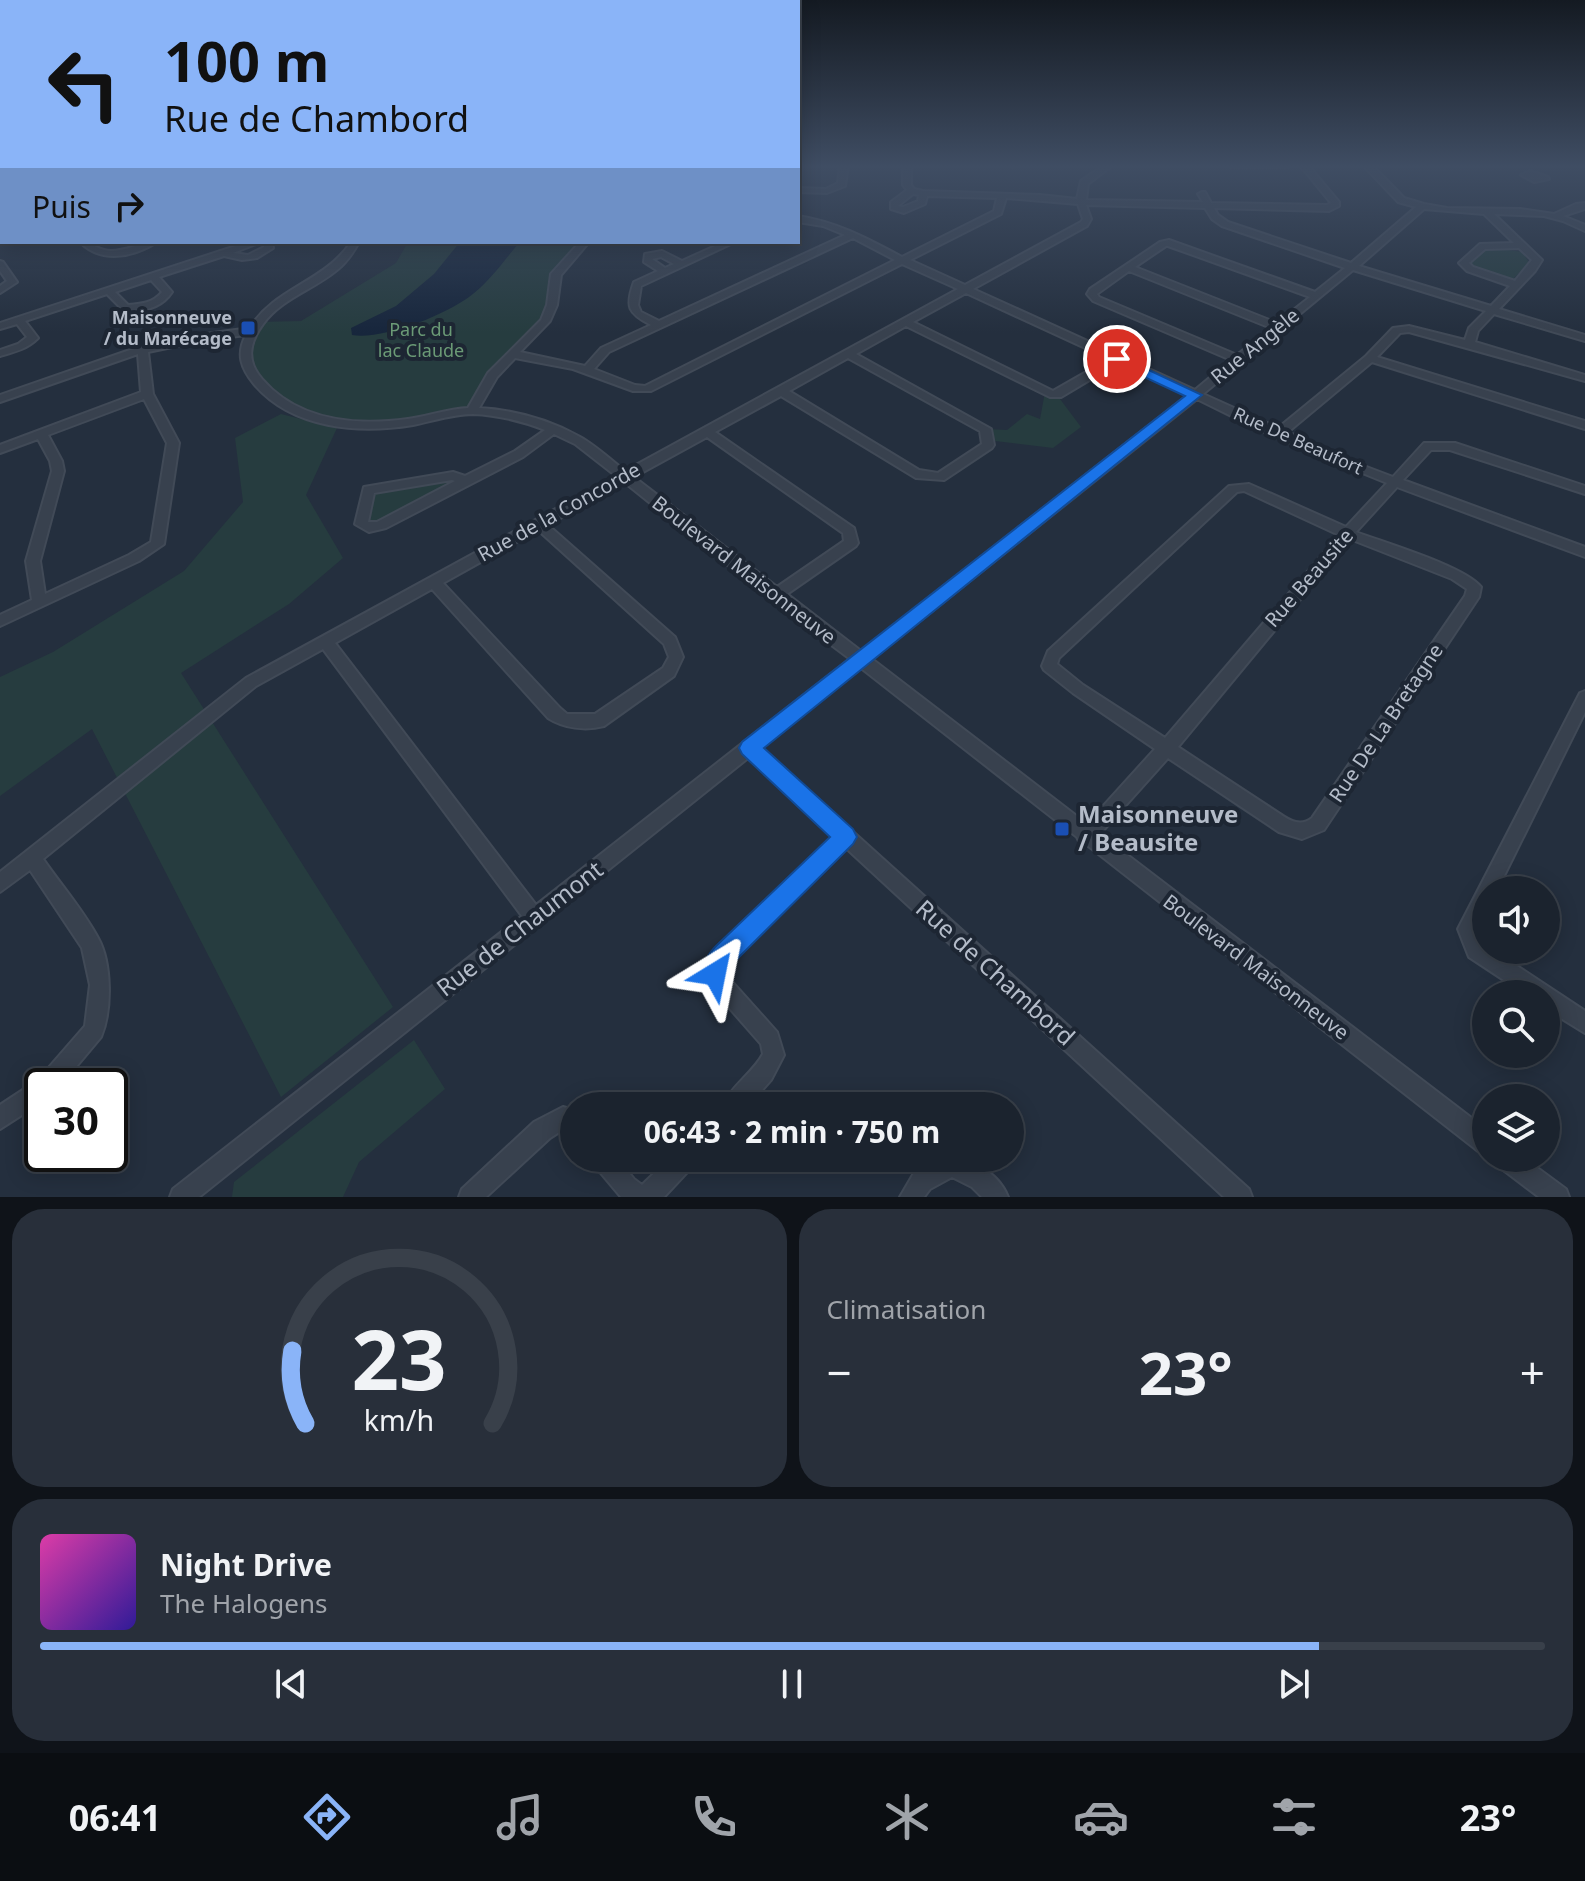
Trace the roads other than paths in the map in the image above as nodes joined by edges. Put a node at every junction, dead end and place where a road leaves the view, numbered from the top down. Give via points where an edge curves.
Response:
1 (814, 221) edge
2 (981, 221) edge
3 (1086, 221) edge
4 (1221, 221) edge
5 (1406, 221) edge
6 (1497, 221) edge
7 (1580, 221) edge
8 (1585, 228) edge
9 (854, 234) junction
10 (86, 244) edge
11 (146, 244) edge
12 (251, 244) edge
13 (268, 244) edge
14 (354, 244) edge
15 (583, 244) edge
16 (726, 244) edge
17 (1523, 245) junction
18 (225, 253) junction
19 (904, 261) junction
20 (0, 264) edge
21 (681, 264) junction
22 (1128, 267) junction
23 (1352, 267) junction
24 (664, 271) junction
25 (153, 276) junction
26 (1517, 285) junction
27 (966, 289) junction
28 (0, 290) edge
29 (109, 291) junction
30 (1317, 296) junction
31 (1491, 311) junction
32 (19, 320) junction
33 (905, 322) junction
34 (658, 324) junction
35 (0, 326) edge
36 (1279, 327) junction
37 (250, 335) junction
38 (1585, 338) edge
39 (1469, 344) junction
40 (143, 350) junction
41 (0, 353) edge
42 (512, 354) junction
43 (848, 354) junction
44 (1370, 358) junction
45 (1117, 359) junction
46 (1239, 360) junction
47 (588, 369) junction
48 (1585, 378) edge
49 (781, 391) junction
50 (147, 394) junction
51 (1195, 395) junction
52 (0, 399) edge
53 (472, 411) junction
54 (1585, 425) edge
55 (553, 429) junction
56 (706, 431) junction
57 (41, 434) junction
58 (1278, 434) junction
59 (0, 449) edge
60 (625, 476) junction
61 (465, 481) junction
62 (1394, 482) junction
63 (1585, 490) edge
64 (539, 524) junction
65 (1347, 533) junction
66 (1585, 552) edge
67 (434, 582) junction
68 (775, 595) junction
69 (40, 603) junction
70 (0, 621) edge
71 (325, 641) junction
72 (860, 660) junction
73 (1585, 697) edge
74 (749, 748) junction
75 (1166, 749) junction
76 (845, 837) junction
77 (1086, 837) junction
78 (32, 858) junction
79 (1493, 876) edge
80 (0, 883) edge
81 (535, 918) junction
82 (1472, 919) edge
83 (1472, 941) edge
84 (1497, 964) edge
85 (1521, 980) edge
86 (1560, 1006) edge
87 (1585, 1023) edge
88 (61, 1068) edge
89 (746, 1092) edge
90 (24, 1102) edge
91 (0, 1118) edge
92 (560, 1120) edge
93 (1472, 1132) edge
94 (614, 1172) edge
95 (672, 1172) edge
96 (1525, 1172) edge
97 (181, 1197) edge
98 (470, 1197) edge
99 (911, 1197) edge
100 (997, 1197) edge
101 (1241, 1197) edge
102 (1558, 1197) edge

1 - 9 street, Rue De Beaufort
2 - 19 street
3 - 27 street, Rue de la Concorde
4 - 23 street
5 - 23 street, Rue Angèle
6 - 17 street
7 - 8 street
9 - 19 street, Rue De Beaufort
9 - 34 street
10 - 11 street via 96,254 110,255
12 - 18 street
13 - 18 street via 252,256
14 - 37 street via 339,265 279,300
15 - 42 street via 556,274 545,321
16 - 21 street
17 - 26 street via 1537,260
17 - 26 street via 1483,246 1464,263
18 - 25 street
19 - 27 street, Rue De Beaufort
19 - 47 street via 647,389
20 - 28 street via 12,282
21 - 24 street
21 - 24 street via 662,254 648,256
22 - 30 street via 1163,244 1178,244
22 - 36 street
22 - 46 street via 1092,294
23 - 30 street, Rue Angèle
23 - 31 street
24 - 34 street via 635,287 637,314
25 - 29 street
25 - 29 street via 167,292 152,304 126,308
26 - 31 street
27 - 33 street, Rue de la Concorde
27 - 45 street, Rue De Beaufort
29 - 32 street
30 - 36 street, Rue Angèle
31 - 38 street
31 - 39 street via 1473,330
32 - 35 street
32 - 41 street via 33,338
33 - 43 street, Rue de la Concorde
33 - 45 street via 1050,394 1057,395
34 - 47 street via 605,350
36 - 46 street, Rue Angèle
37 - 40 street
37 - 53 street, Boulevard Maisonneuve via 244,359 253,375 277,401 306,415 375,426
39 - 44 street via 1397,330
39 - 48 street
40 - 50 street
40 - 52 street
42 - 47 street
42 - 53 street via 483,388
43 - 49 street, Rue de la Concorde
43 - 49 street via 985,429 988,445 940,477 916,474
44 - 54 street
44 - 58 street
45 - 51 street, Rue De Beaufort
46 - 51 street, Rue Angèle
49 - 56 street, Rue de la Concorde
50 - 57 street
50 - 69 street via 173,443 157,544
51 - 58 street, Rue De Beaufort
51 - 72 street, Rue Angèle
53 - 55 street, Boulevard Maisonneuve
55 - 60 street, Boulevard Maisonneuve via 579,441
55 - 61 street via 519,454
56 - 60 street, Rue de la Concorde
56 - 68 street via 849,531 851,543
57 - 59 street
57 - 69 street via 58,471 33,561
58 - 62 street, Rue De Beaufort
60 - 64 street, Rue de la Concorde
60 - 68 street, Boulevard Maisonneuve
61 - 61 street via 453,476 372,489 366,493 361,524 381,525
62 - 63 street, Rue Beausite via 1428,446 1451,446
62 - 65 street, Rue Beausite
62 - 66 street, Rue De Beaufort
64 - 67 street, Rue de la Concorde
64 - 67 street via 670,641 676,657 669,672 598,721 564,720 554,713
65 - 75 street, Rue Beausite
65 - 75 street via 1245,487 1233,489 1053,655 1049,662 1055,673
65 - 75 street, Rue De La Bretagne via 1457,575 1474,587 1318,824 1303,831 1284,826
67 - 71 street, Rue de la Concorde
68 - 72 street, Boulevard Maisonneuve
69 - 70 street
71 - 78 street, Rue de la Concorde via 251,682
71 - 81 street
72 - 74 street, Rue de Chaumont
72 - 77 street, Boulevard Maisonneuve
73 - 79 street
74 - 76 street, Rue de Chambord
74 - 81 street, Rue de Chaumont
75 - 77 street, Rue Beausite
76 - 89 street via 715,969 718,980 770,1039 774,1055
76 - 101 street, Rue de Chambord
77 - 93 street, Boulevard Maisonneuve
78 - 80 street, Rue de la Concorde
78 - 88 street via 91,944 100,985 94,1030
81 - 97 street, Rue de Chaumont
82 - 83 street via 1467,929
84 - 85 street
86 - 87 street
90 - 91 street
92 - 98 street
94 - 95 street via 640,1197 652,1193
96 - 102 street
99 - 100 street via 922,1181 951,1165 980,1179

